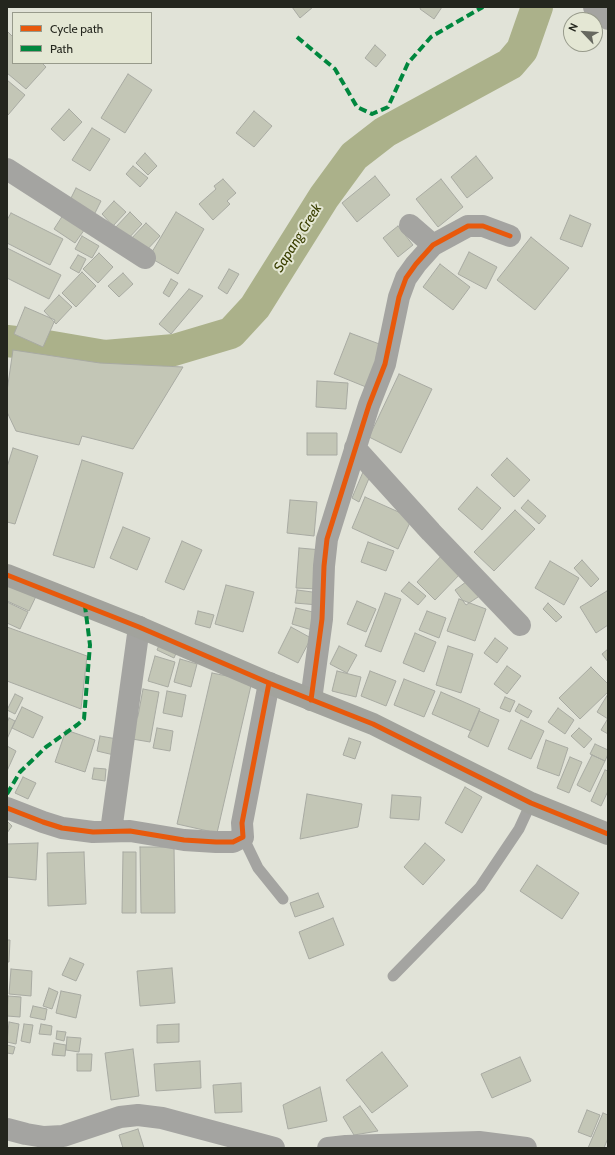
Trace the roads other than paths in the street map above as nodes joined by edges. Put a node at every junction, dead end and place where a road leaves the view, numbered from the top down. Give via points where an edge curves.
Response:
1 (594, 7) edge
2 (608, 19) edge
3 (7, 169) edge
4 (410, 225) dead end
5 (510, 236) dead end
6 (433, 245) junction
7 (145, 258) dead end
8 (355, 448) junction
9 (7, 575) edge
10 (520, 625) dead end
11 (139, 627) junction
12 (269, 683) junction
13 (311, 700) junction
14 (531, 803) junction
15 (7, 808) edge
16 (111, 831) junction
17 (608, 834) edge
18 (243, 837) junction
19 (283, 899) dead end
20 (393, 976) dead end
21 (7, 1129) edge
22 (62, 1142) edge
23 (272, 1148) edge
24 (328, 1148) edge
25 (526, 1148) edge

1 - 2 street
3 - 7 street
4 - 6 street
5 - 6 street via 483,226 468,226
6 - 8 street via 406,278 385,364
8 - 10 street
8 - 13 street via 327,539 322,619
9 - 11 street
11 - 12 street
11 - 16 street
12 - 13 street
12 - 18 street via 242,823
13 - 14 street via 373,724
14 - 17 street
14 - 20 lane via 519,829 480,887
15 - 16 street via 62,828 93,832
16 - 18 street via 130,831 192,841 233,842
18 - 19 lane via 258,868
21 - 22 street
22 - 23 street via 120,1116 138,1115 162,1118
24 - 25 street via 479,1142

